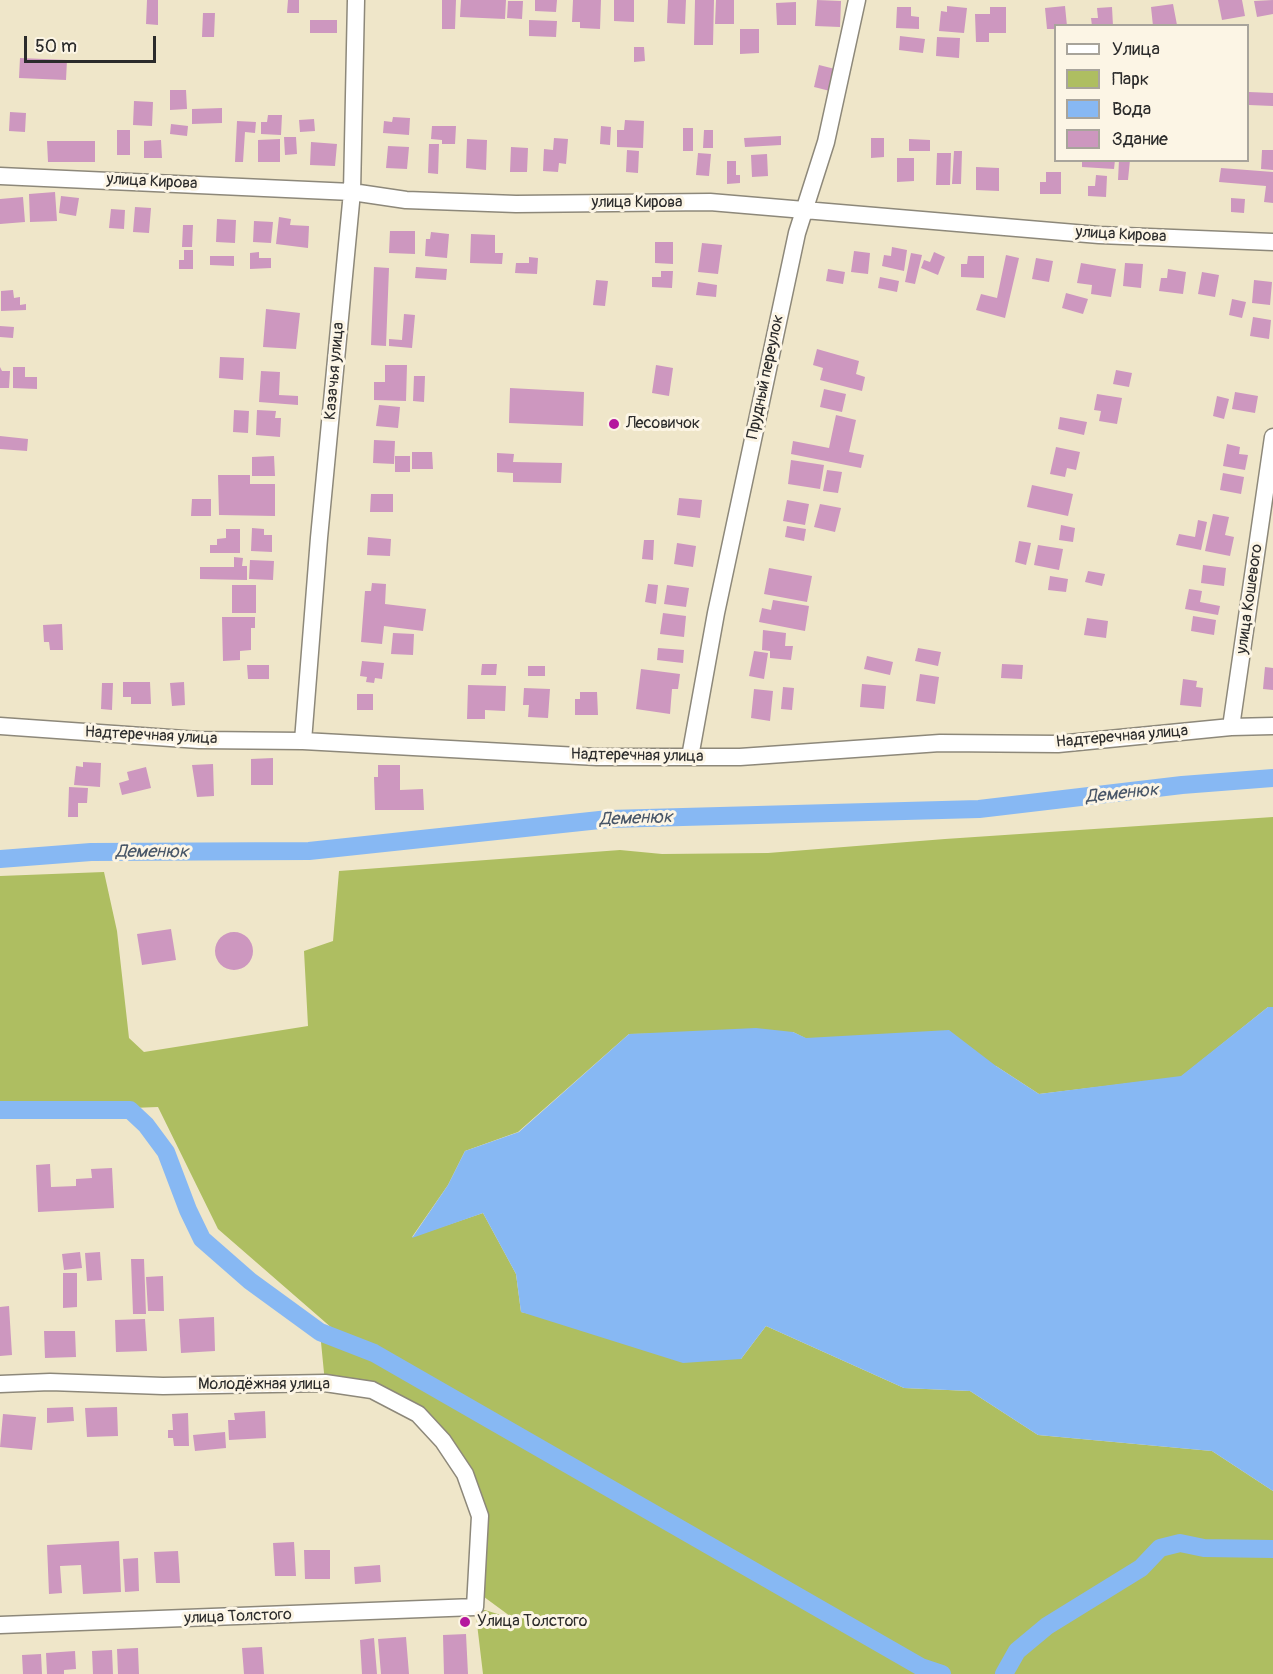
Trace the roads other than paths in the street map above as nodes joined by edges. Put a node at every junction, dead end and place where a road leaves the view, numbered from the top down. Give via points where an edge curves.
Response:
1 (356, 0) edge
2 (857, 0) edge
3 (0, 176) edge
4 (352, 192) junction
5 (806, 210) junction
6 (1273, 242) edge
7 (1273, 437) edge
8 (0, 726) edge
9 (1273, 726) edge
10 (1231, 727) junction
11 (303, 741) junction
12 (690, 757) junction
13 (0, 1384) edge
14 (475, 1607) joint
15 (0, 1625) edge

1 - 4 street, Казачья улица
2 - 5 street, Прудный переулок via 826,142
3 - 4 street, улица Кирова
4 - 5 street, улица Кирова via 406,200 516,204 710,202
4 - 11 street, Казачья улица
5 - 6 street, улица Кирова via 1099,235
5 - 12 street, Прудный переулок via 797,233 716,613
7 - 10 street, улица Кошевого
8 - 11 street, Надтеречная улица via 199,740
9 - 10 street, Надтеречная улица
10 - 12 street, Надтеречная улица via 1058,744 940,743 740,758
11 - 12 street, Надтеречная улица via 597,757
13 - 14 street, Молодёжная улица via 325,1383 372,1390 418,1414 443,1441 465,1474 480,1516
14 - 15 street, улица Толстого

